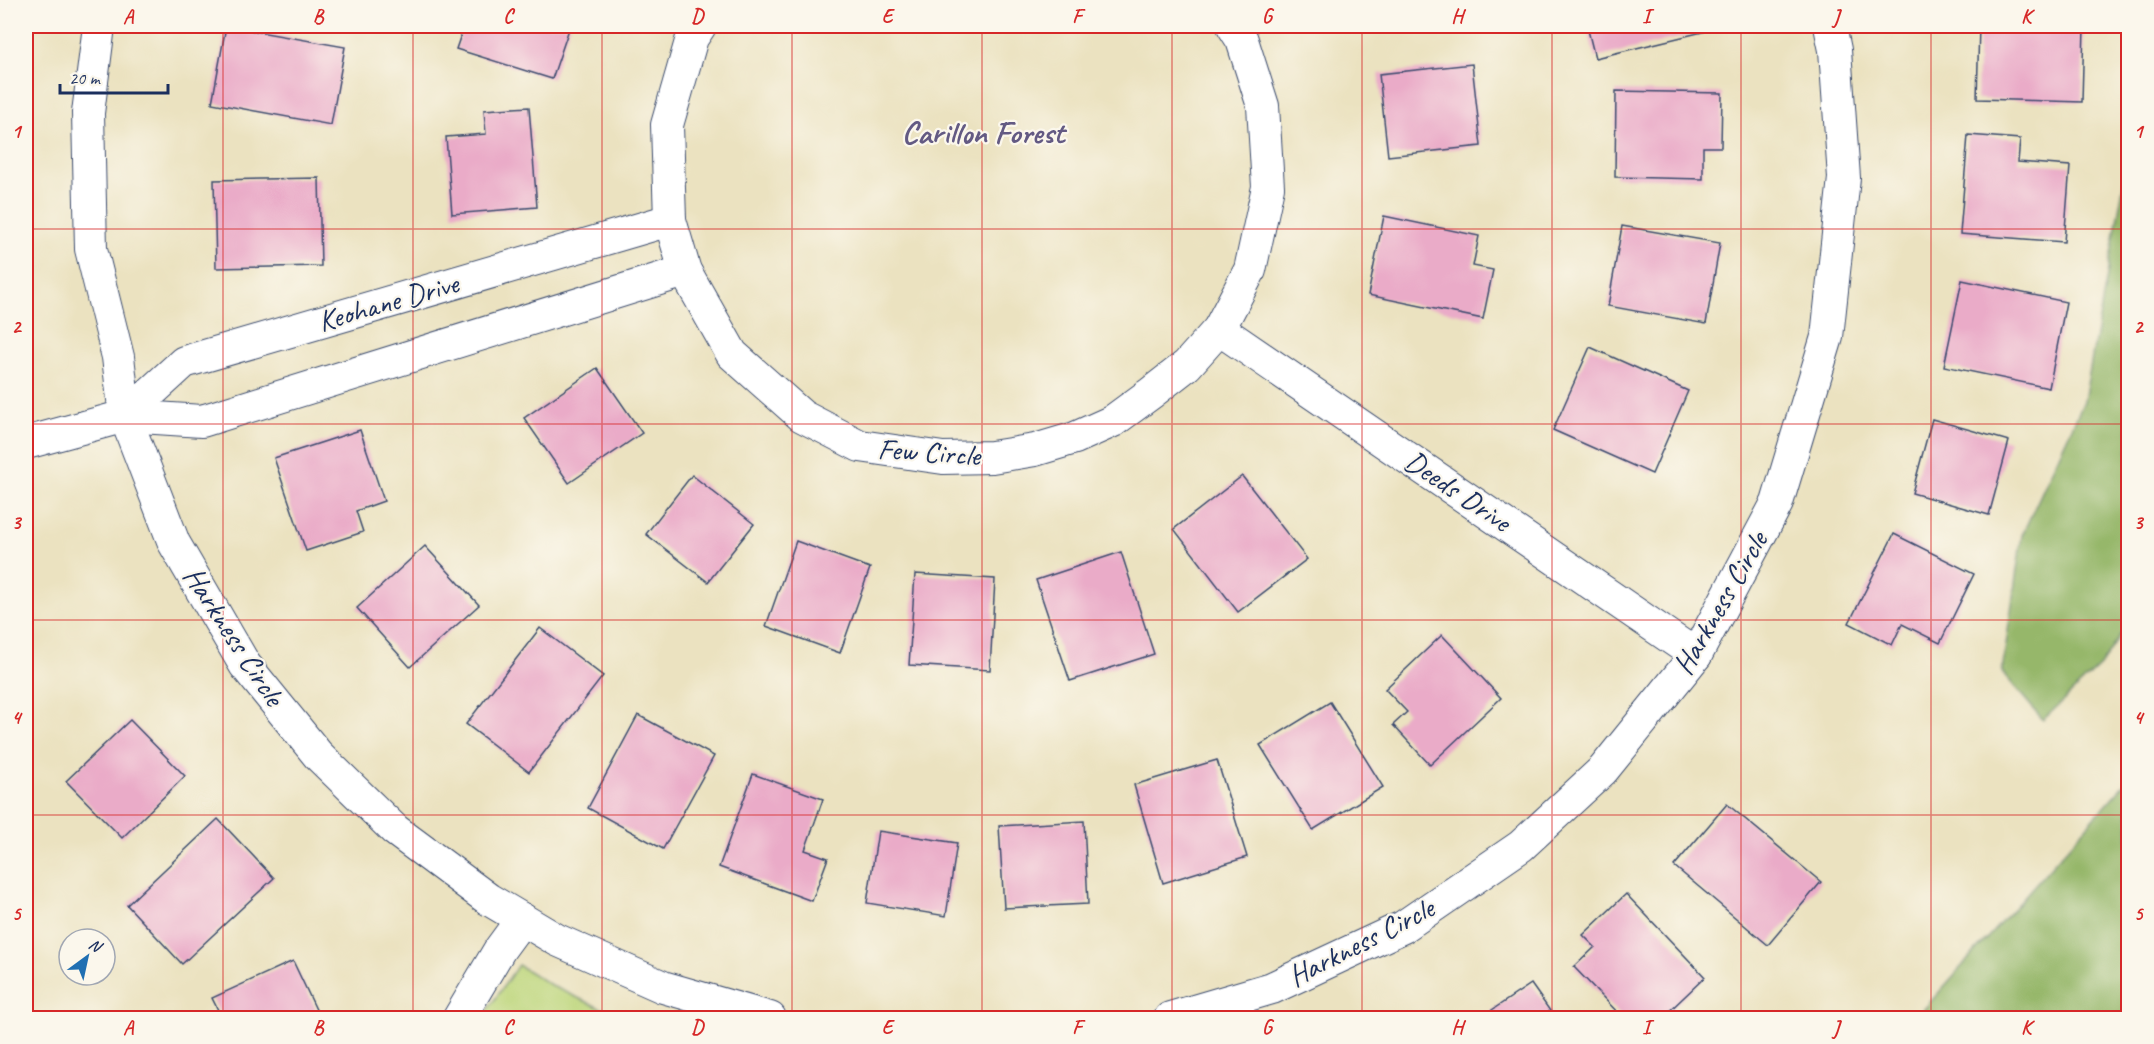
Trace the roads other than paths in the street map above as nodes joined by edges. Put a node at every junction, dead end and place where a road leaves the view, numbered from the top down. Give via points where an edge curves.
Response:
1 (99, 26) edge
2 (700, 26) edge
3 (1233, 26) edge
4 (1830, 26) edge
5 (670, 220) junction
6 (685, 271) junction
7 (1219, 329) junction
8 (125, 416) junction
9 (26, 443) edge
10 (1696, 655) junction
11 (522, 919) junction
12 (1180, 1017) edge
13 (459, 1018) edge
14 (770, 1018) edge

1 - 8 street, Harkness Circle via 88,112 91,249 118,357
2 - 5 street, Few Circle via 692,38 667,125
3 - 7 street, Few Circle via 1242,40 1263,106 1268,186 1250,270
4 - 10 street, Harkness Circle via 1844,178 1827,337 1777,503
5 - 6 street, Few Circle
5 - 8 street, Keohane Drive via 184,362
6 - 7 street, Few Circle via 732,354 802,416 860,446 943,458 992,457 1035,450 1113,421 1187,364
6 - 8 street, Keohane Drive via 202,421
7 - 10 street, Deeds Drive
8 - 9 street, Keohane Drive
8 - 11 street, Harkness Circle via 174,543 252,674 318,755 395,830 488,899
10 - 12 street, Harkness Circle via 1603,770 1521,846 1403,927 1272,988
11 - 13 street
11 - 14 street, Harkness Circle via 557,940 663,987

